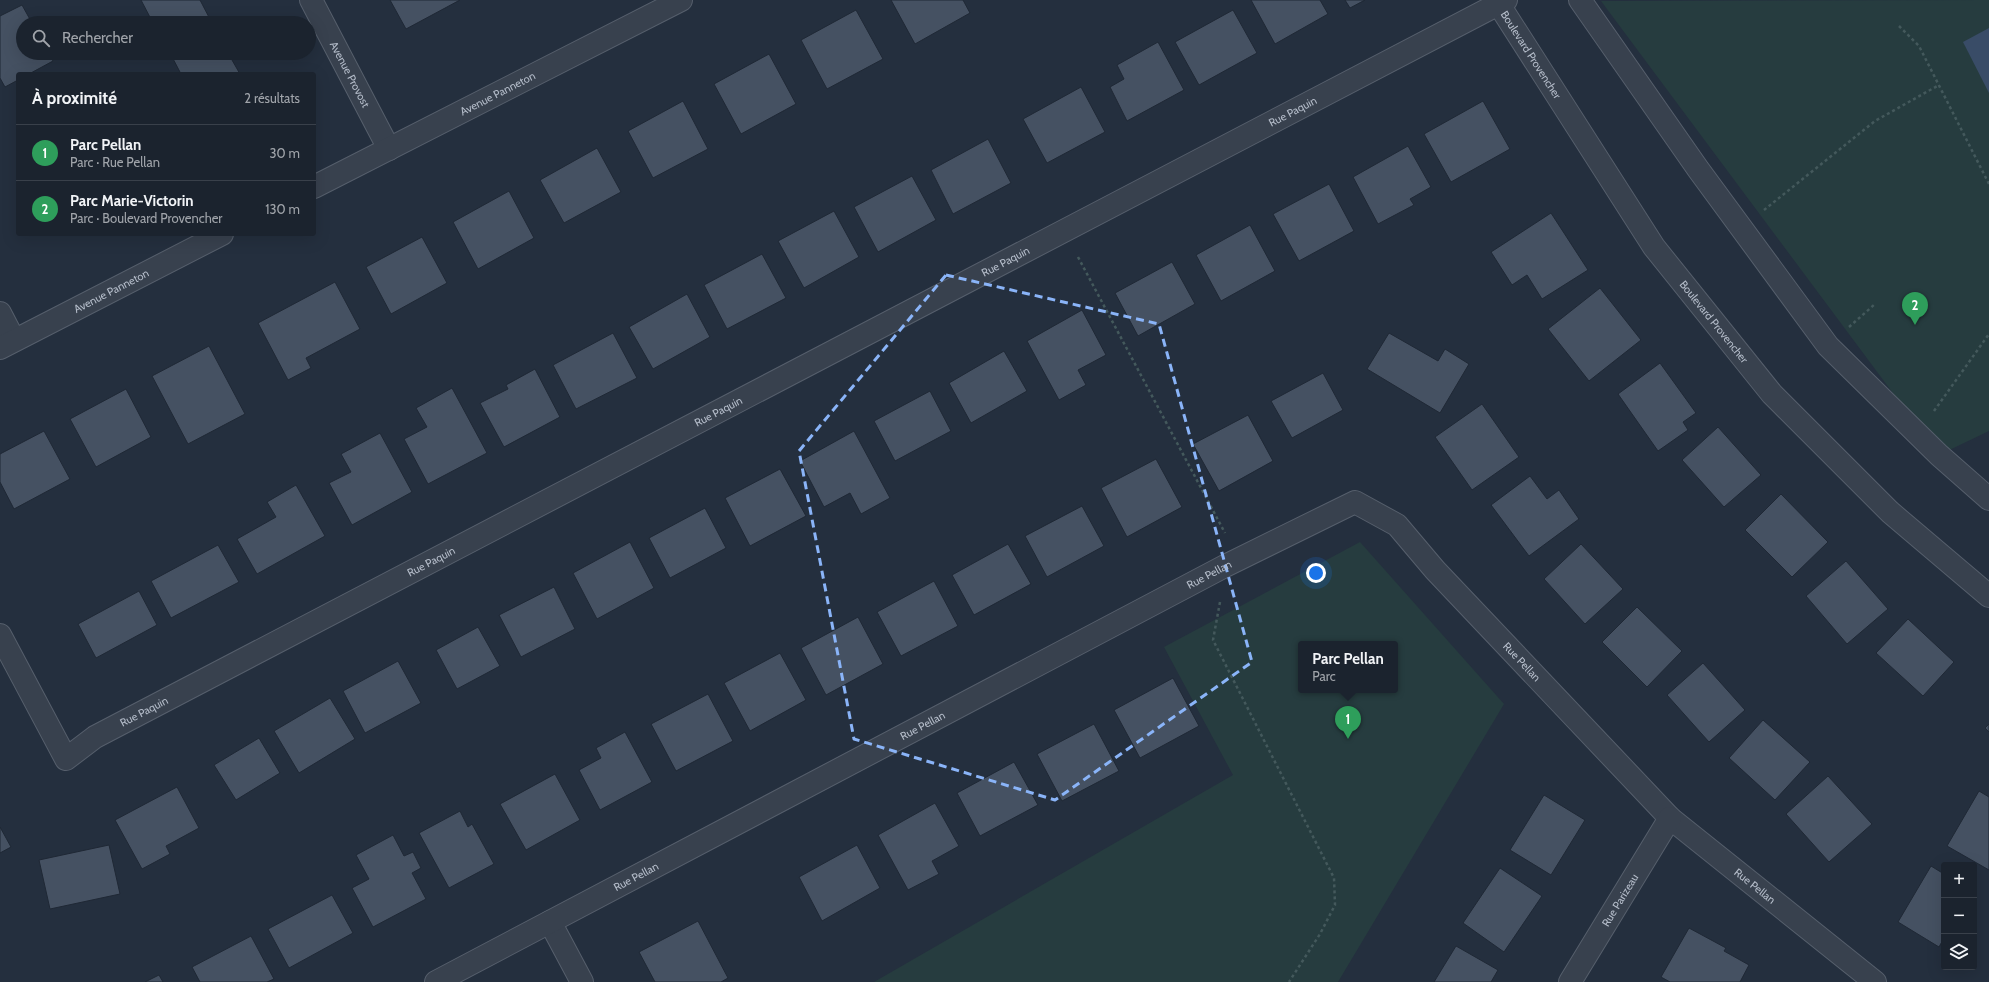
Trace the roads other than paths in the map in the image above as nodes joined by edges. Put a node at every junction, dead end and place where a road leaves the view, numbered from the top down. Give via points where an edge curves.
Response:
1 (311, 0) edge
2 (681, 0) edge
3 (1580, 0) edge
4 (1500, 1) edge
5 (389, 149) junction
6 (316, 186) edge
7 (218, 236) edge
8 (0, 313) edge
9 (7, 344) edge
10 (1989, 499) edge
11 (1989, 596) edge
12 (0, 635) edge
13 (1670, 818) junction
14 (550, 922) junction
15 (436, 982) edge
16 (582, 982) edge
17 (1570, 982) edge
18 (1875, 982) edge

1 - 5 street, Avenue Provost
2 - 5 street, Avenue Panneton
3 - 10 street via 1828,346
4 - 11 street, Boulevard Provencher via 1654,247 1772,394 1890,512
4 - 12 street, Rue Paquin via 1064,232 102,734 66,759
5 - 6 street, Avenue Panneton
7 - 9 street, Avenue Panneton
8 - 9 street
13 - 14 street, Rue Pellan via 1435,570 1397,525 1355,502 1225,566
13 - 17 street, Rue Parizeau
13 - 18 street, Rue Pellan
14 - 15 street, Rue Pellan
14 - 16 street

